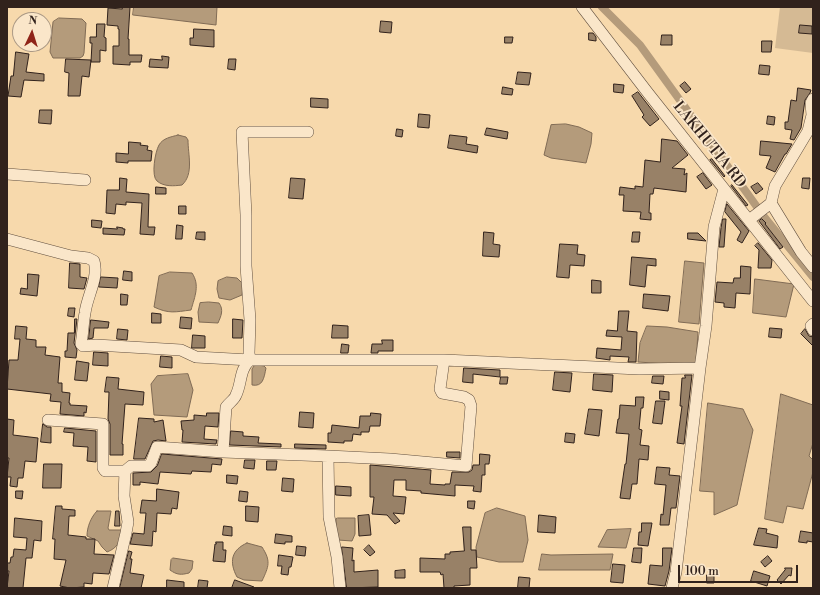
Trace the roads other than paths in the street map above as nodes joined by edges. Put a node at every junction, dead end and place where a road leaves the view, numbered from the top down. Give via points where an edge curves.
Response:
1 (582, 7) edge
2 (813, 99) edge
3 (308, 132) dead end
4 (7, 174) edge
5 (85, 180) dead end
6 (724, 189) junction
7 (769, 204) junction
8 (753, 217) junction
9 (7, 239) edge
10 (813, 267) edge
11 (813, 301) edge
12 (813, 324) edge
13 (813, 330) edge
14 (250, 360) junction
15 (444, 360) junction
16 (700, 368) junction
17 (48, 420) dead end
18 (223, 452) junction
19 (328, 456) junction
20 (125, 471) junction
21 (113, 588) edge
22 (340, 588) edge
23 (672, 588) edge

1 - 6 street, LAKHUTIA RD
2 - 7 street via 808,131 775,186
3 - 14 street via 242,132
4 - 5 street
6 - 8 street, LAKHUTIA RD
6 - 16 street via 714,227
7 - 8 street
7 - 10 street
8 - 11 street, LAKHUTIA RD
9 - 14 street via 94,261 92,287 85,312 81,344 83,346 181,350 196,357
12 - 13 street
14 - 15 street
14 - 18 street via 245,364 236,396 226,407
15 - 16 street via 639,369
15 - 19 street via 440,389 442,393 469,400 471,406 466,466
16 - 23 street
17 - 20 street via 103,424 103,468 105,471
18 - 19 street
18 - 20 street via 157,447 148,466 131,466
19 - 22 street via 329,517
20 - 21 street via 124,496 128,522

